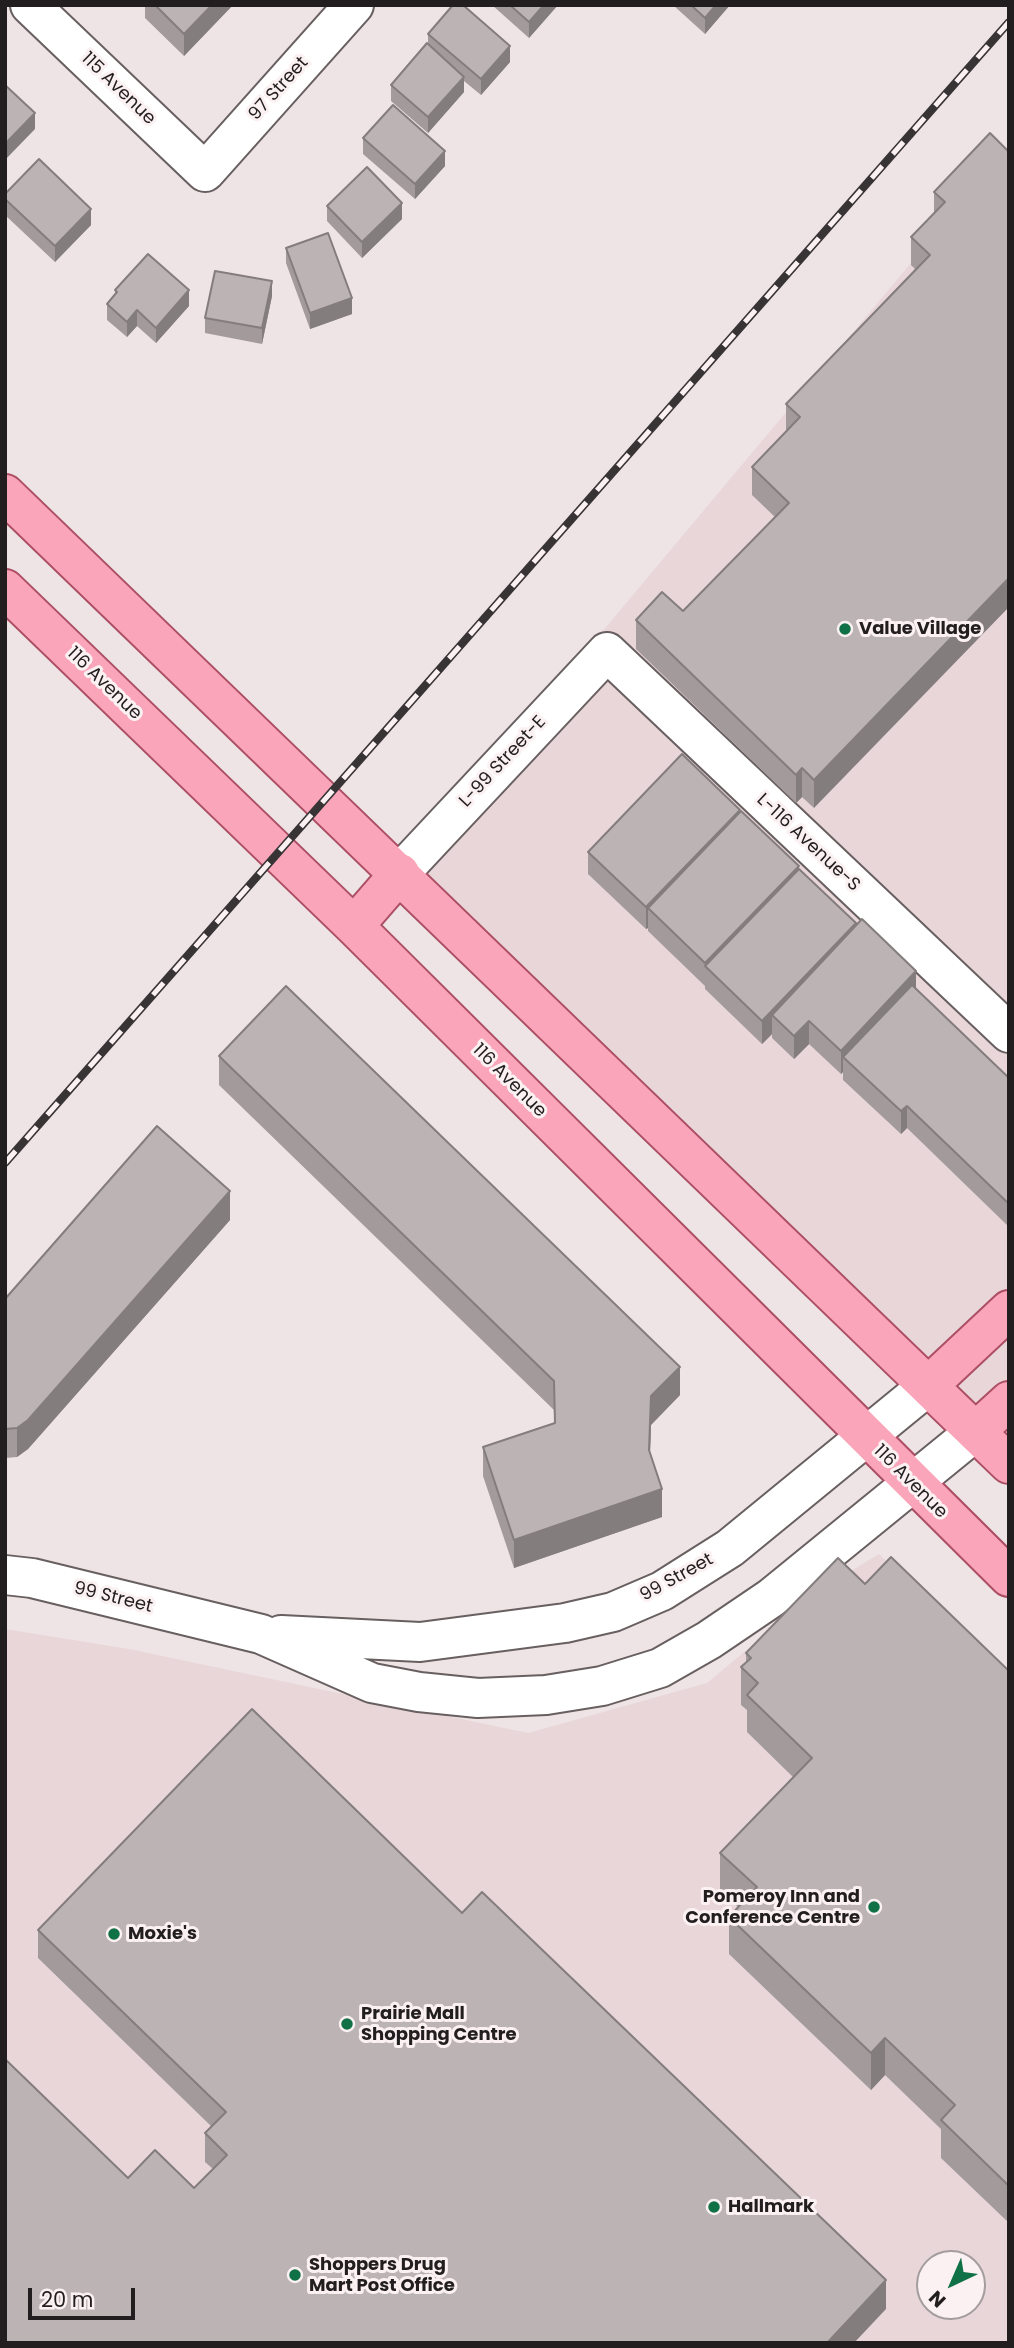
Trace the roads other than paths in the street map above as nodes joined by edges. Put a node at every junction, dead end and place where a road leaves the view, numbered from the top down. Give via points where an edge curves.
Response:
1 (30, 5) edge
2 (354, 5) edge
3 (205, 172) joint
4 (5, 494) edge
5 (5, 589) edge
6 (607, 652) joint
7 (400, 873) junction
8 (354, 926) junction
9 (1009, 1033) edge
10 (1009, 1310) edge
11 (929, 1385) junction
12 (1009, 1401) edge
13 (976, 1431) junction
14 (866, 1438) junction
15 (1009, 1464) edge
16 (914, 1486) junction
17 (5, 1575) edge
18 (1009, 1577) edge
19 (261, 1634) junction

1 - 3 street, 115 Avenue
2 - 3 street, 97 Street
4 - 7 main road
5 - 8 main road, 116 Avenue
6 - 7 street, L-99 Street-E
6 - 9 street, L-116 Avenue-S
7 - 8 main road
7 - 11 main road
8 - 14 main road, 116 Avenue
10 - 11 main road, 99 Street
11 - 13 main road
11 - 14 street, 99 Street
12 - 13 main road, 99 Street
13 - 15 main road
13 - 16 street, 99 Street
14 - 16 main road, 116 Avenue
14 - 19 street, 99 Street via 730,1548 662,1591 613,1612 420,1642
16 - 18 main road, 116 Avenue
16 - 19 street, 99 Street via 771,1598 709,1640 660,1668 602,1686 546,1695 478,1698 419,1692 372,1683
17 - 19 street, 99 Street

